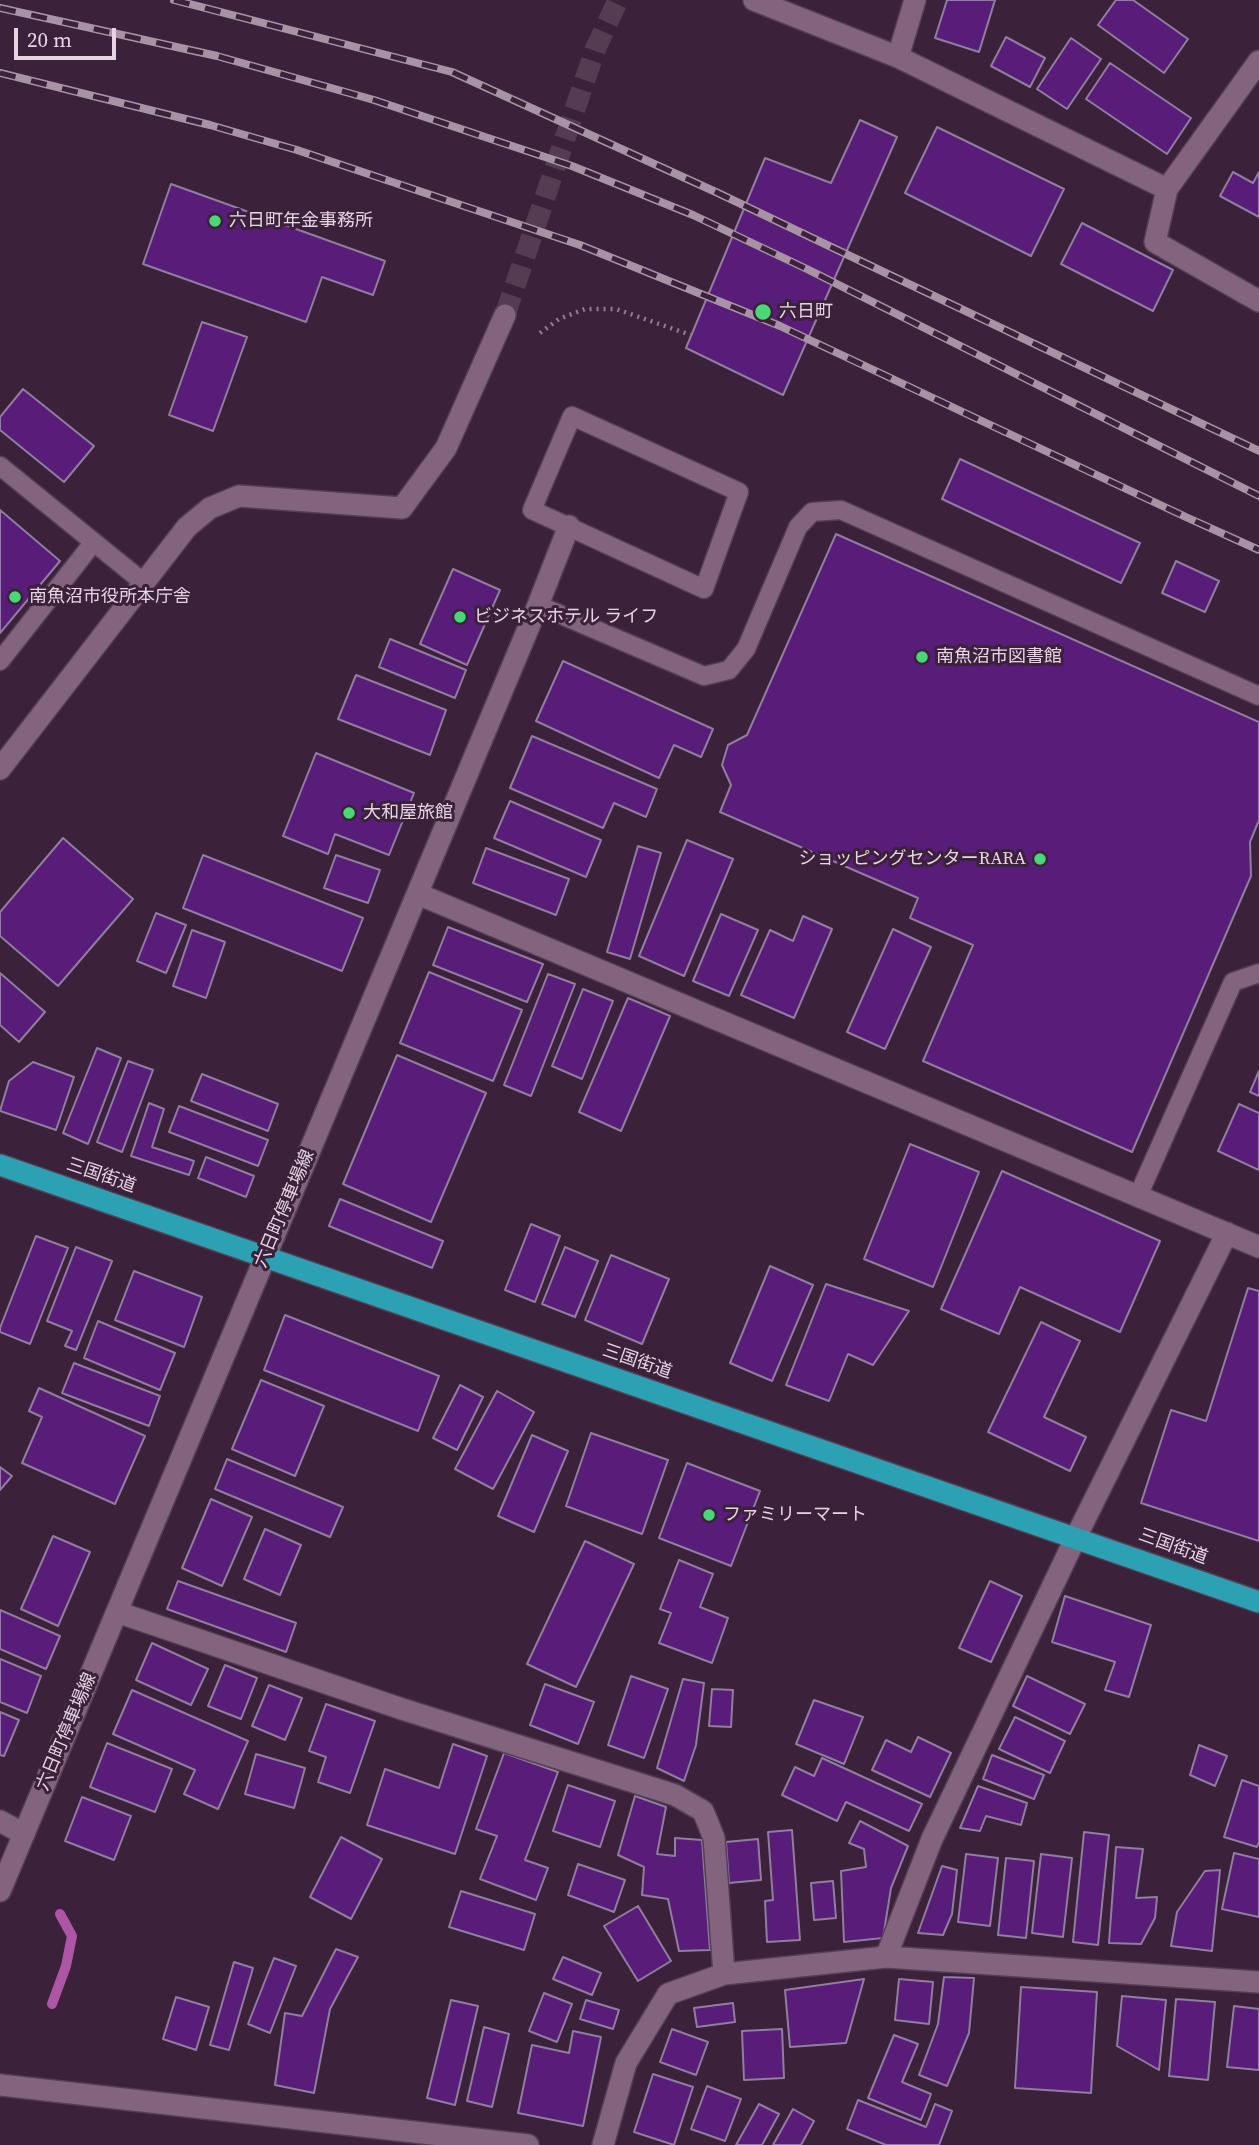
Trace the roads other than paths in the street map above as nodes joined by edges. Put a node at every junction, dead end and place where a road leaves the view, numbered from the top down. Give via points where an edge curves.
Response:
1 (754, 0) edge
2 (915, 0) edge
3 (898, 57) junction
4 (1259, 61) edge
5 (1167, 189) junction
6 (1259, 301) edge
7 (505, 315) tunnel mouth
8 (0, 466) edge
9 (569, 526) junction
10 (93, 543) junction
11 (143, 582) junction
12 (538, 605) junction
13 (0, 661) edge
14 (1259, 696) edge
15 (0, 769) edge
16 (418, 894) junction
17 (1259, 973) edge
18 (0, 1165) edge
19 (1138, 1196) junction
20 (1227, 1233) junction
21 (1259, 1247) edge
22 (264, 1258) junction
23 (1076, 1537) junction
24 (1259, 1602) edge
25 (117, 1612) junction
26 (0, 1821) edge
27 (24, 1834) junction
28 (0, 1891) edge
29 (886, 1957) junction
30 (724, 1974) junction
31 (1259, 1982) edge
32 (0, 2085) edge
33 (528, 2145) edge
34 (603, 2145) edge

1 - 3 street
2 - 3 street
3 - 5 street
4 - 5 street
5 - 6 street via 1155,243
7 - 11 street via 446,448 402,508 239,496 209,508 187,527
8 - 10 lane
9 - 9 lane via 532,510 572,416 740,492 704,589
9 - 12 street, 六日町停車場線
10 - 11 lane
10 - 13 lane
11 - 15 street
12 - 14 lane via 704,676 729,670 746,649 798,527 812,512 841,510
12 - 16 street, 六日町停車場線
16 - 19 street
16 - 22 street, 六日町停車場線
17 - 19 lane via 1233,982
18 - 22 highway, 三国街道
19 - 20 street
20 - 21 street
20 - 23 street
22 - 23 highway, 三国街道
22 - 25 street, 六日町停車場線
23 - 24 highway, 三国街道
23 - 29 street via 932,1839
25 - 27 street, 六日町停車場線
25 - 30 street via 675,1795 704,1811 714,1838
26 - 27 street
27 - 28 street, 六日町停車場線
29 - 30 street
29 - 31 street
30 - 34 street via 668,1994 626,2063
32 - 33 street

